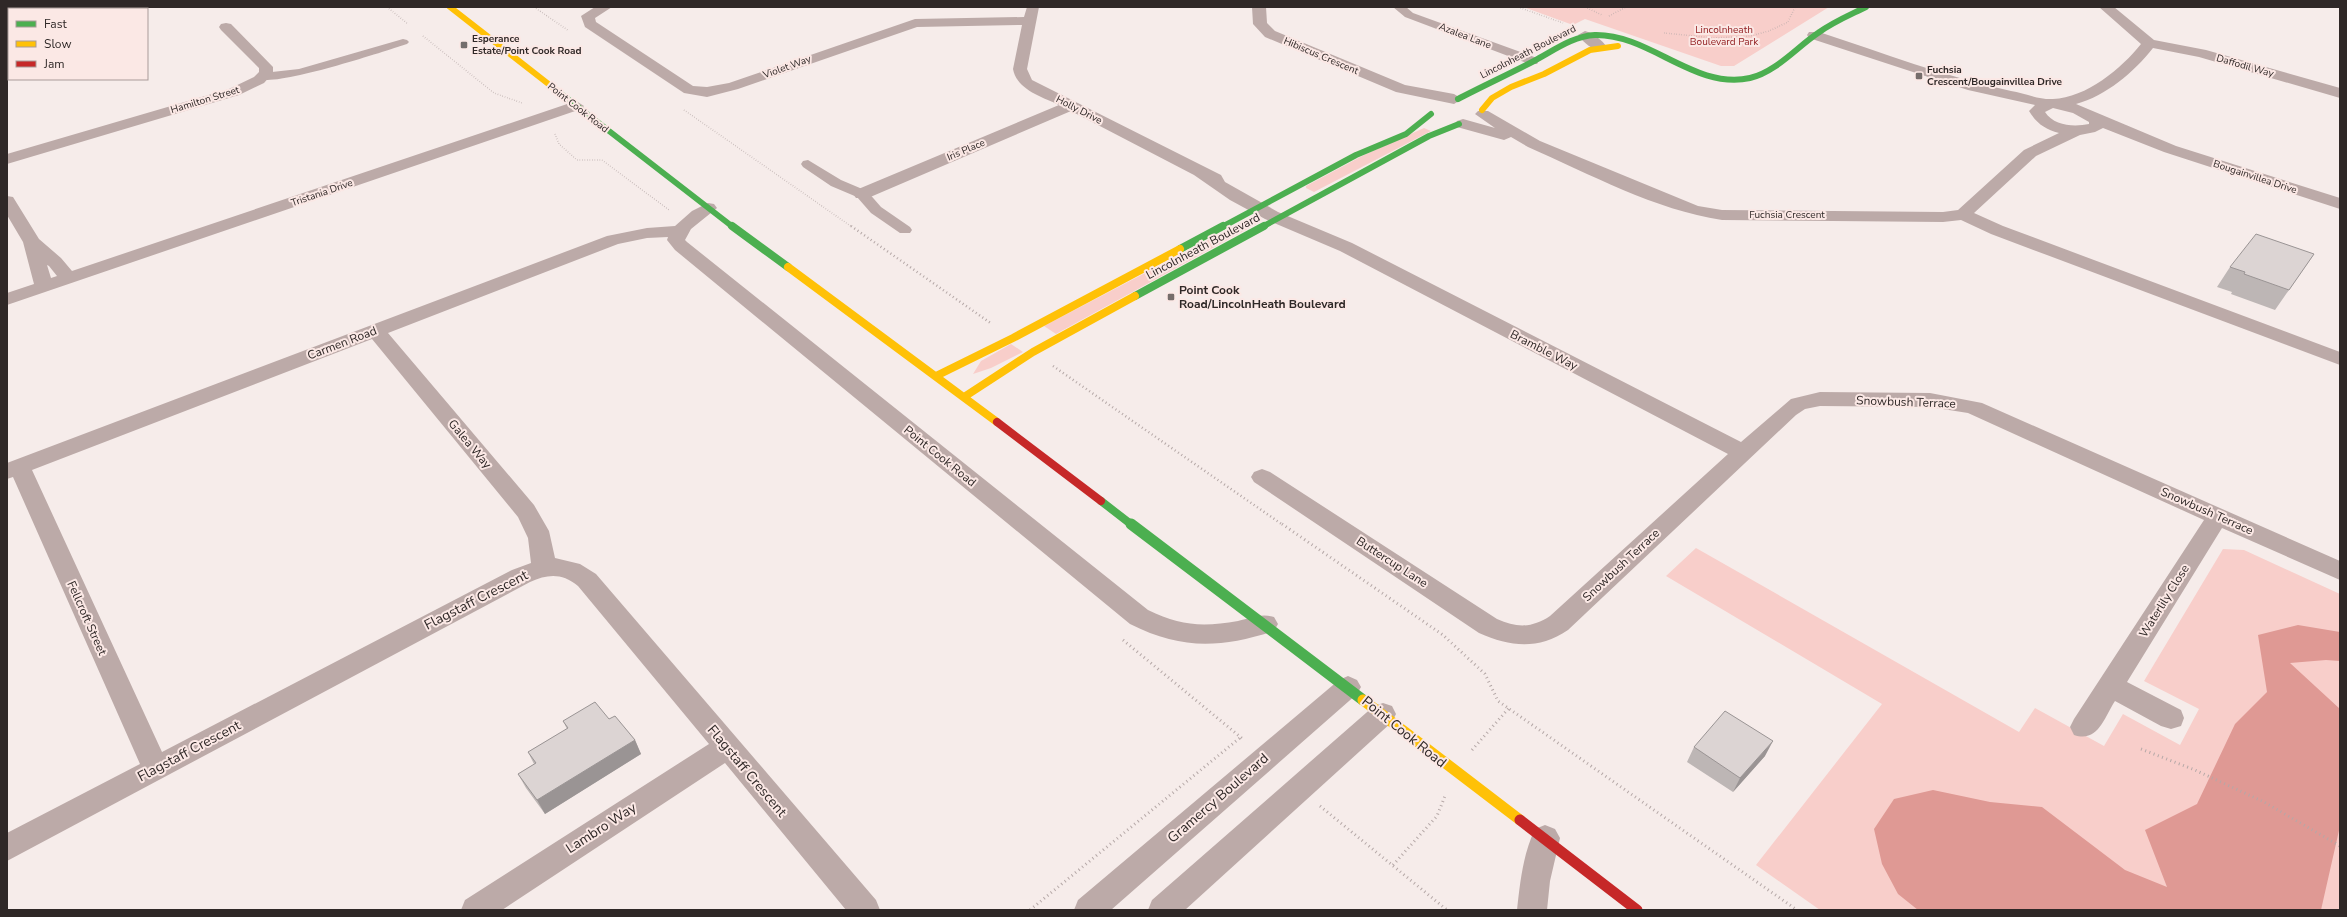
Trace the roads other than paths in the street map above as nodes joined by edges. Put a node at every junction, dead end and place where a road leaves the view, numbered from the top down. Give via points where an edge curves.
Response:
1 (450, 7) edge
2 (605, 7) edge
3 (1259, 7) edge
4 (1399, 7) edge
5 (1866, 7) edge
6 (2106, 7) edge
7 (1032, 14) edge
8 (226, 27) dead end
9 (1588, 35) junction
10 (1814, 35) junction
11 (403, 42) dead end
12 (2149, 43) junction
13 (1600, 47) junction
14 (1654, 52) junction
15 (1533, 61) junction
16 (263, 77) junction
17 (1973, 87) junction
18 (2102, 87) junction
19 (1400, 89) junction
20 (2340, 93) edge
21 (1456, 99) junction
22 (571, 102) junction
23 (2055, 105) junction
24 (1070, 106) junction
25 (1430, 112) junction
26 (1483, 112) junction
27 (2041, 117) junction
28 (2095, 118) junction
29 (1461, 124) junction
30 (2080, 130) junction
31 (1534, 144) junction
32 (2170, 149) junction
33 (2030, 152) junction
34 (7, 159) edge
35 (808, 164) dead end
36 (862, 194) junction
37 (7, 201) edge
38 (2340, 204) edge
39 (1263, 205) junction
40 (708, 208) junction
41 (1963, 214) junction
42 (1285, 216) junction
43 (904, 230) dead end
44 (680, 231) junction
45 (32, 242) junction
46 (68, 278) junction
47 (44, 286) junction
48 (7, 299) edge
49 (375, 330) junction
50 (2340, 359) edge
51 (936, 376) junction
52 (964, 397) junction
53 (1742, 452) junction
54 (13, 469) edge
55 (1262, 476) dead end
56 (2218, 516) junction
57 (542, 568) junction
58 (2340, 571) edge
59 (1265, 624) junction
60 (1526, 637) joint
61 (2111, 686) junction
62 (1348, 687) junction
63 (1383, 714) junction
64 (2171, 718) dead end
65 (2084, 727) dead end
66 (727, 747) junction
67 (156, 769) junction
68 (1545, 838) junction
69 (7, 848) edge
70 (476, 910) edge
71 (865, 910) edge
72 (1090, 910) edge
73 (1163, 910) edge
74 (1532, 910) edge
75 (1637, 910) edge

1 - 22 street, Point Cook Road
2 - 7 street, Violet Way via 588,16 590,24 684,87 700,92 723,90 915,23
3 - 19 street, Hibiscus Crescent via 1260,24 1270,34
4 - 15 lane, Azalea Lane via 1409,15
5 - 10 street, Lincolnheath Boulevard
6 - 12 street
7 - 24 street, Holly Drive via 1021,74 1027,83
8 - 16 street via 264,64 267,70
9 - 13 street
9 - 14 street, Lincolnheath Boulevard via 1626,40
9 - 15 street, Lincolnheath Boulevard
10 - 14 street, Lincolnheath Boulevard via 1764,73 1749,78 1728,79 1709,75
10 - 17 street
11 - 16 lane, Hamilton Street via 300,72
12 - 18 street via 2144,51
12 - 20 street, Daffodil Way via 2200,53
13 - 14 street, Lincolnheath Boulevard via 1620,46
13 - 26 street, Lincolnheath Boulevard via 1499,93
15 - 21 street, Lincolnheath Boulevard
16 - 34 street, Hamilton Street via 227,94
17 - 23 street
17 - 27 street
18 - 23 street via 2076,100
18 - 28 street via 2093,107
19 - 21 street, Hibiscus Crescent
19 - 25 street, Hibiscus Crescent
21 - 25 street, Lincolnheath Boulevard via 1439,101 1430,107
21 - 26 street via 1473,103
22 - 40 street, Point Cook Road
22 - 46 street, Tristania Drive
23 - 27 street via 2039,108 2037,111
23 - 28 street, Bougainvillea Drive via 2078,109
24 - 36 street, Iris Place
24 - 39 street, Holly Drive
25 - 29 street via 1441,121
25 - 39 street, Lincolnheath Boulevard via 1421,125 1407,134 1369,149
26 - 29 street, Lincolnheath Boulevard via 1477,121
26 - 31 street, Fuchsia Crescent
27 - 30 street, Bougainvillea Drive via 2058,126
27 - 33 street via 2043,128
28 - 30 street via 2096,127
28 - 32 street, Bougainvillea Drive
29 - 31 street, Fuchsia Crescent
29 - 42 street, Lincolnheath Boulevard via 1429,136
30 - 32 street, Bougainvillea Drive
30 - 33 street
31 - 41 street, Fuchsia Crescent via 1696,211 1722,215
32 - 38 street, Bougainvillea Drive
33 - 41 street
35 - 36 lane via 836,183
36 - 43 lane via 876,210
37 - 45 street
39 - 42 street, Bramble Way
39 - 51 street, Lincolnheath Boulevard via 1013,338
40 - 44 street
40 - 51 street, Point Cook Road
41 - 50 street via 1997,230
42 - 52 street, Lincolnheath Boulevard via 1033,352
42 - 53 street, Bramble Way via 1312,236 1346,247
44 - 49 street, Carmen Road via 647,233 613,240
44 - 59 street, Point Cook Road via 676,240 681,246 1139,617 1165,630 1188,633 1231,633
45 - 46 street via 55,262
45 - 47 street
46 - 47 street, Tristania Drive
47 - 48 street, Tristania Drive
49 - 54 street, Carmen Road
49 - 57 street, Galea Way via 526,511 541,540 544,557
51 - 52 street, Point Cook Road
52 - 59 street, Point Cook Road
53 - 56 street, Snowbush Terrace via 1789,410 1808,401 1930,400 1954,403 1999,418
53 - 60 street, Snowbush Terrace via 1559,623 1548,632
54 - 67 street, Fellcroft Street
55 - 60 street, Buttercup Lane via 1488,626 1502,633
56 - 58 street, Snowbush Terrace
56 - 61 street, Waterlily Close
57 - 66 street, Flagstaff Crescent via 570,568 583,576
57 - 67 street, Flagstaff Crescent via 521,576
59 - 62 street, Point Cook Road
61 - 64 street
61 - 65 street, Waterlily Close
62 - 63 street, Point Cook Road
62 - 72 street, Gramercy Boulevard
63 - 68 street, Point Cook Road via 1454,771
63 - 73 street
66 - 70 street, Lambro Way
66 - 71 street, Flagstaff Crescent
67 - 69 street, Flagstaff Crescent
68 - 74 street via 1535,881
68 - 75 street, Point Cook Road

